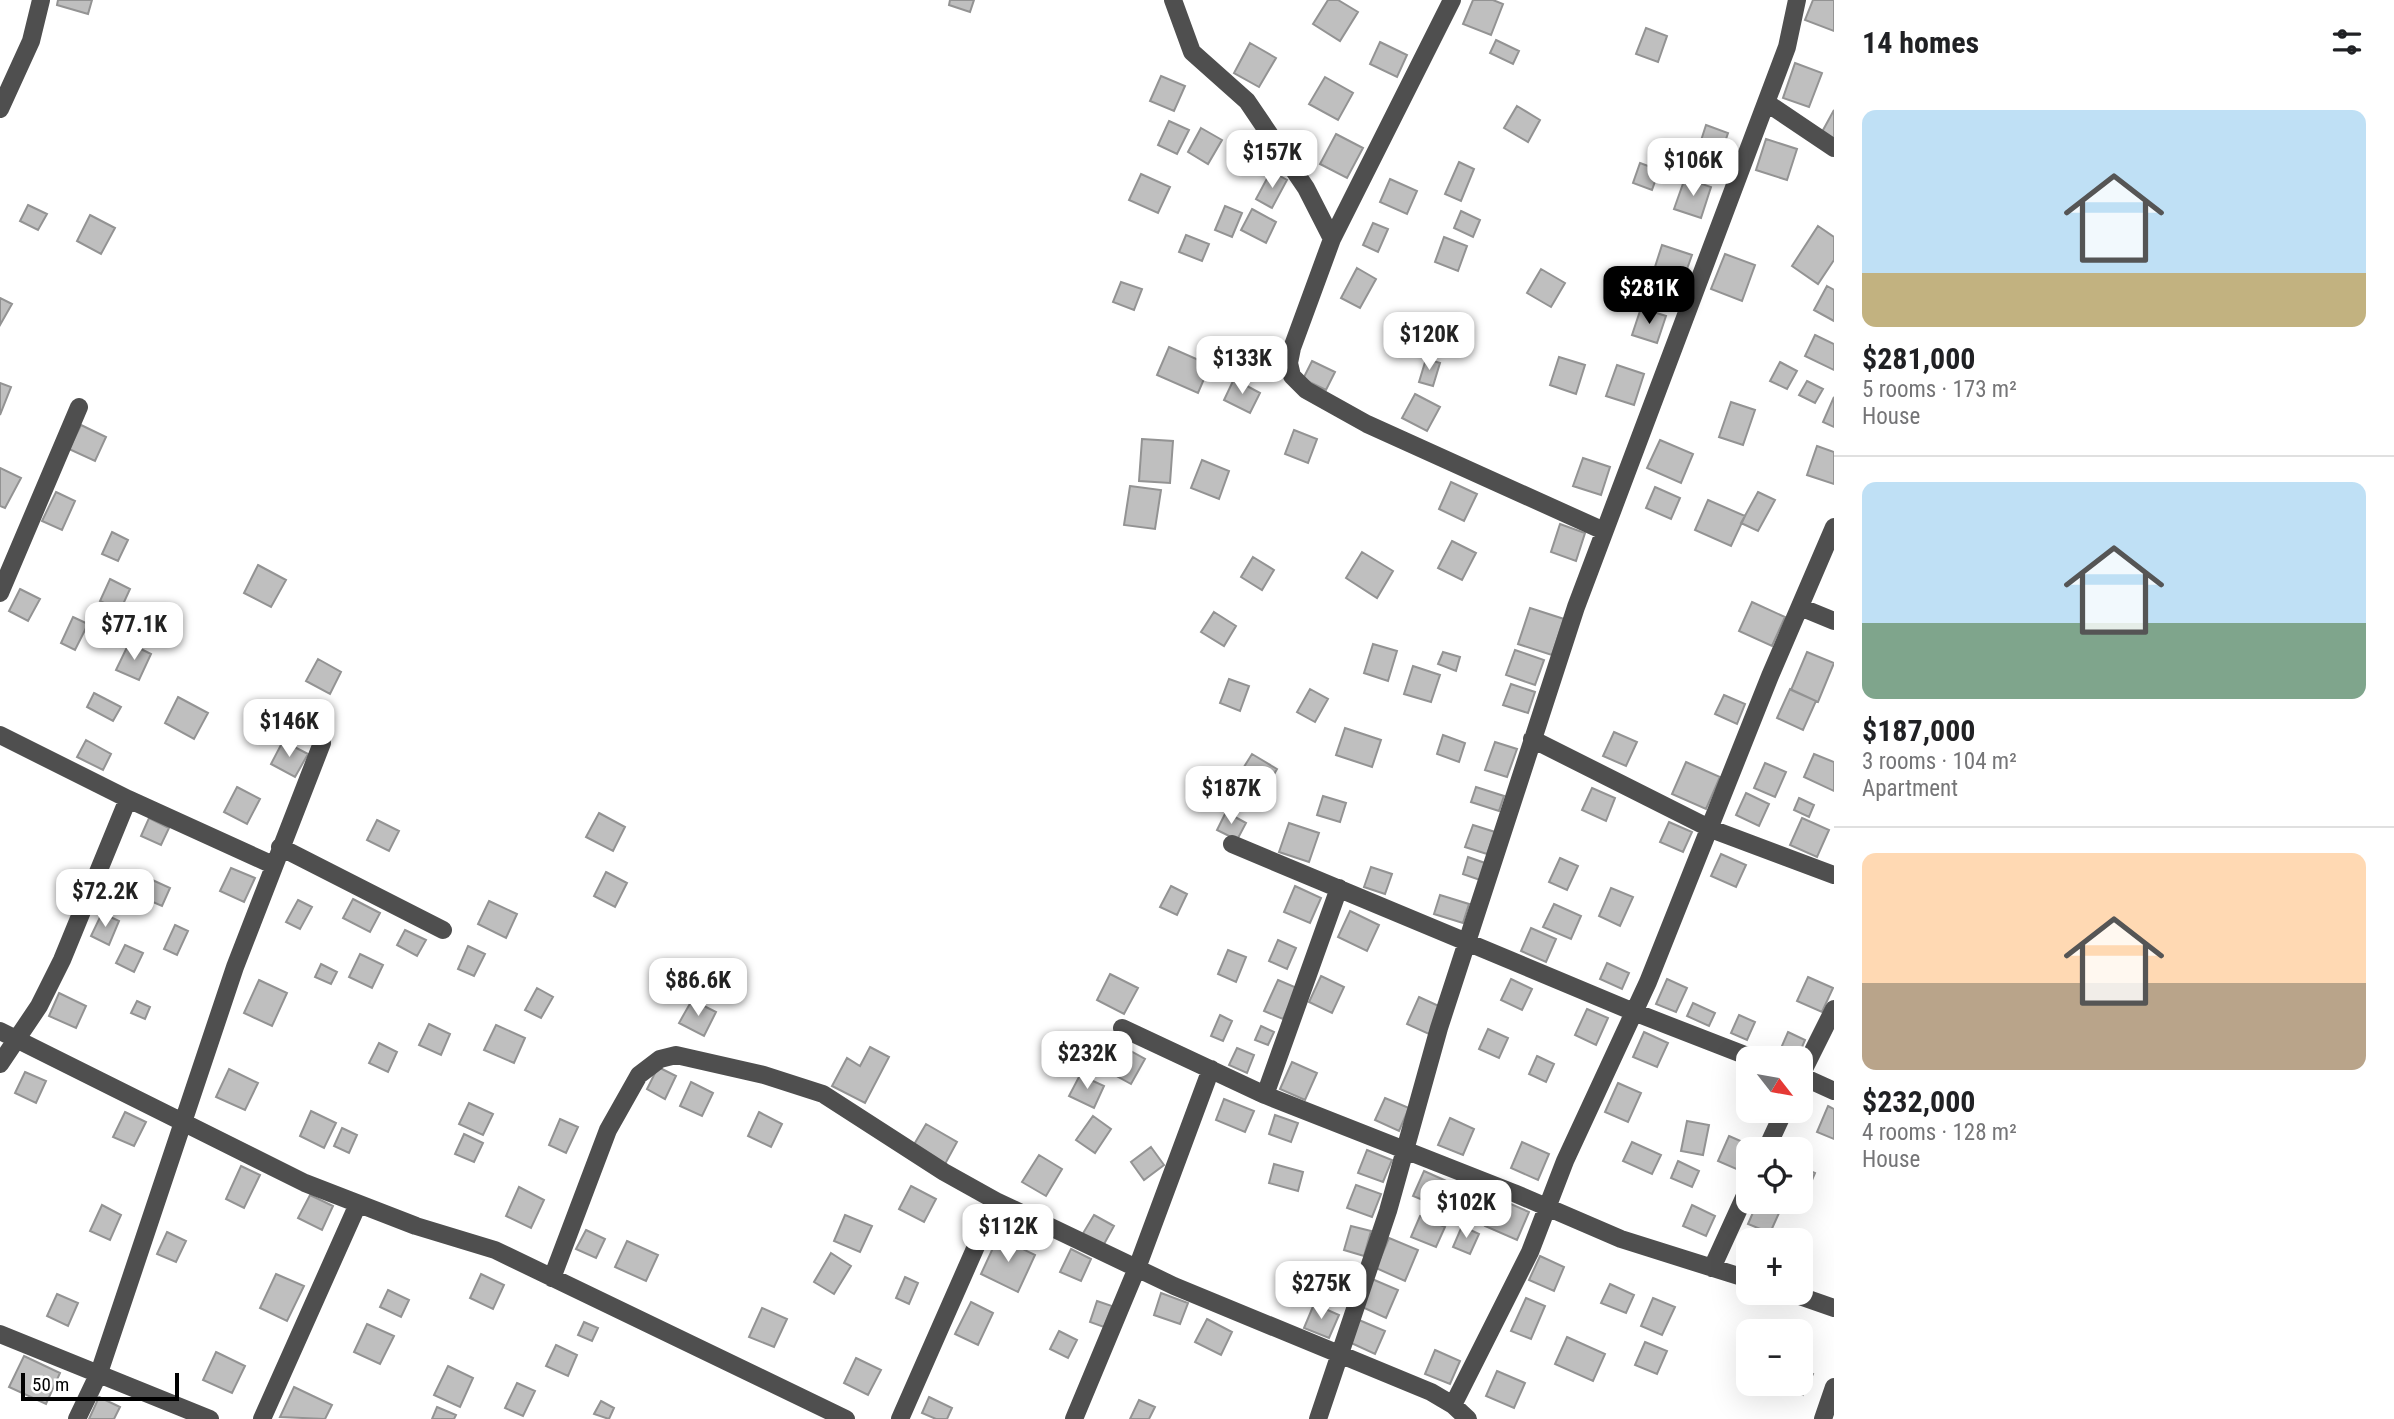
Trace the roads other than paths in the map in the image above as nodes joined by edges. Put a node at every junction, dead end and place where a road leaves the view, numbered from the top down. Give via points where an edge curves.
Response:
1 (41, 0) edge
2 (1173, 0) edge
3 (1452, 0) edge
4 (1797, 0) edge
5 (1766, 103) junction
6 (0, 109) edge
7 (1834, 148) edge
8 (1332, 239) junction
9 (79, 407) dead end
10 (1834, 527) edge
11 (1604, 531) junction
12 (0, 593) edge
13 (1800, 607) junction
14 (1834, 621) edge
15 (0, 735) edge
16 (1532, 739) junction
17 (322, 743) dead end
18 (128, 799) junction
19 (1711, 829) junction
20 (1232, 844) dead end
21 (280, 847) junction
22 (273, 864) junction
23 (1834, 874) edge
24 (1339, 888) junction
25 (443, 930) dead end
26 (1467, 942) junction
27 (1834, 1009) edge
28 (1634, 1012) junction
29 (1122, 1028) dead end
30 (8, 1035) edge
31 (1736, 1052) edge
32 (1813, 1052) edge
33 (0, 1064) edge
34 (1211, 1069) junction
35 (1813, 1081) edge
36 (1834, 1091) edge
37 (1265, 1094) junction
38 (182, 1122) junction
39 (1405, 1150) junction
40 (996, 1201) junction
41 (358, 1204) junction
42 (1546, 1209) junction
43 (1737, 1214) edge
44 (1137, 1268) junction
45 (1712, 1268) junction
46 (1736, 1275) edge
47 (552, 1278) junction
48 (1813, 1301) edge
49 (1834, 1308) edge
50 (0, 1334) edge
51 (1337, 1355) junction
52 (99, 1373) junction
53 (1834, 1387) edge
54 (1452, 1405) junction
55 (77, 1419) edge
56 (210, 1419) edge
57 (262, 1419) edge
58 (846, 1419) edge
59 (900, 1419) edge
60 (1074, 1419) edge
61 (1318, 1419) edge
62 (1468, 1419) edge
63 (1823, 1419) edge

1 - 6 street via 31,41
2 - 8 street via 1192,52 1247,101 1306,188
3 - 8 street
4 - 5 street via 1787,47
5 - 7 street
5 - 11 street
8 - 11 street via 1292,348 1292,376 1306,390 1367,424
9 - 12 street
10 - 13 street
11 - 16 street
13 - 14 street
13 - 19 street
15 - 18 street
16 - 19 street
16 - 26 street
17 - 21 street
18 - 22 street
18 - 30 street via 39,1006
19 - 23 street
19 - 28 street
20 - 24 street
21 - 22 street
21 - 25 street
22 - 38 street
24 - 26 street
24 - 37 street
26 - 28 street
26 - 39 street
27 - 32 street
28 - 31 street
28 - 42 street
29 - 34 street
30 - 33 street
30 - 38 street
34 - 37 street
34 - 44 street
35 - 36 street
37 - 39 street
38 - 41 street
38 - 52 street
39 - 42 street
39 - 51 street
40 - 44 street
40 - 47 street via 823,1094 676,1055 660,1059 639,1075 614,1119
40 - 59 street
41 - 47 street via 495,1250
41 - 57 street
42 - 45 street
42 - 54 street via 1530,1252
43 - 45 street
44 - 51 street
44 - 60 street
45 - 46 street
47 - 58 street
48 - 49 street
50 - 52 street
51 - 54 street via 1432,1392
51 - 61 street
52 - 55 street
52 - 56 street
53 - 63 street
54 - 62 street

